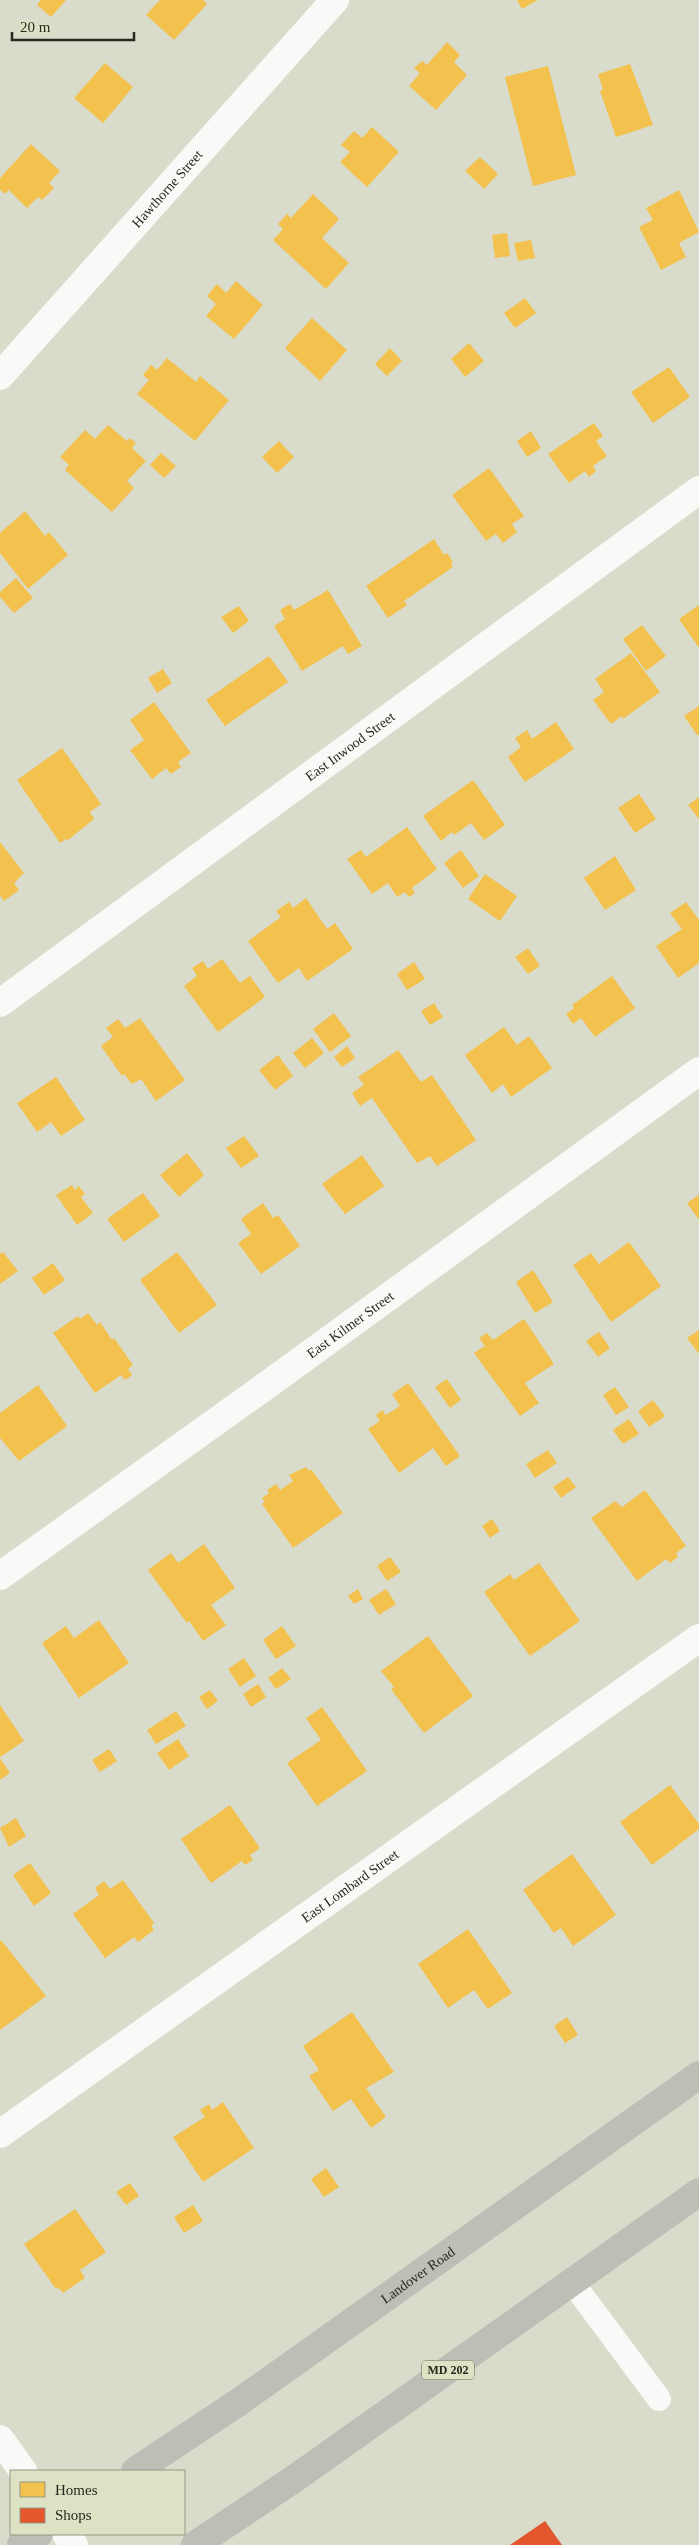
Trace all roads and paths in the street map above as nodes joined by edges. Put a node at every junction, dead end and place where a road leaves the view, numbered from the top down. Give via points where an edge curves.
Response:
1 (335, 0) edge
2 (0, 376) edge
3 (699, 490) edge
4 (0, 1003) edge
5 (699, 1071) edge
6 (0, 1576) edge
7 (699, 1638) edge
8 (699, 2075) edge
9 (0, 2134) edge
10 (699, 2192) edge
11 (572, 2282) junction
12 (659, 2399) dead end
13 (0, 2439) edge
14 (22, 2470) edge
15 (136, 2470) edge
16 (37, 2535) edge
17 (21, 2545) edge
18 (195, 2545) edge

1 - 2 street, Hawthorne Street
3 - 4 street, East Inwood Street
5 - 6 street, East Kilmer Street
7 - 9 street, East Lombard Street
8 - 15 main road, Landover Road via 239,2402
10 - 11 main road, MD 202
11 - 12 lane
11 - 18 main road, MD 202
13 - 14 street
16 - 17 main road

